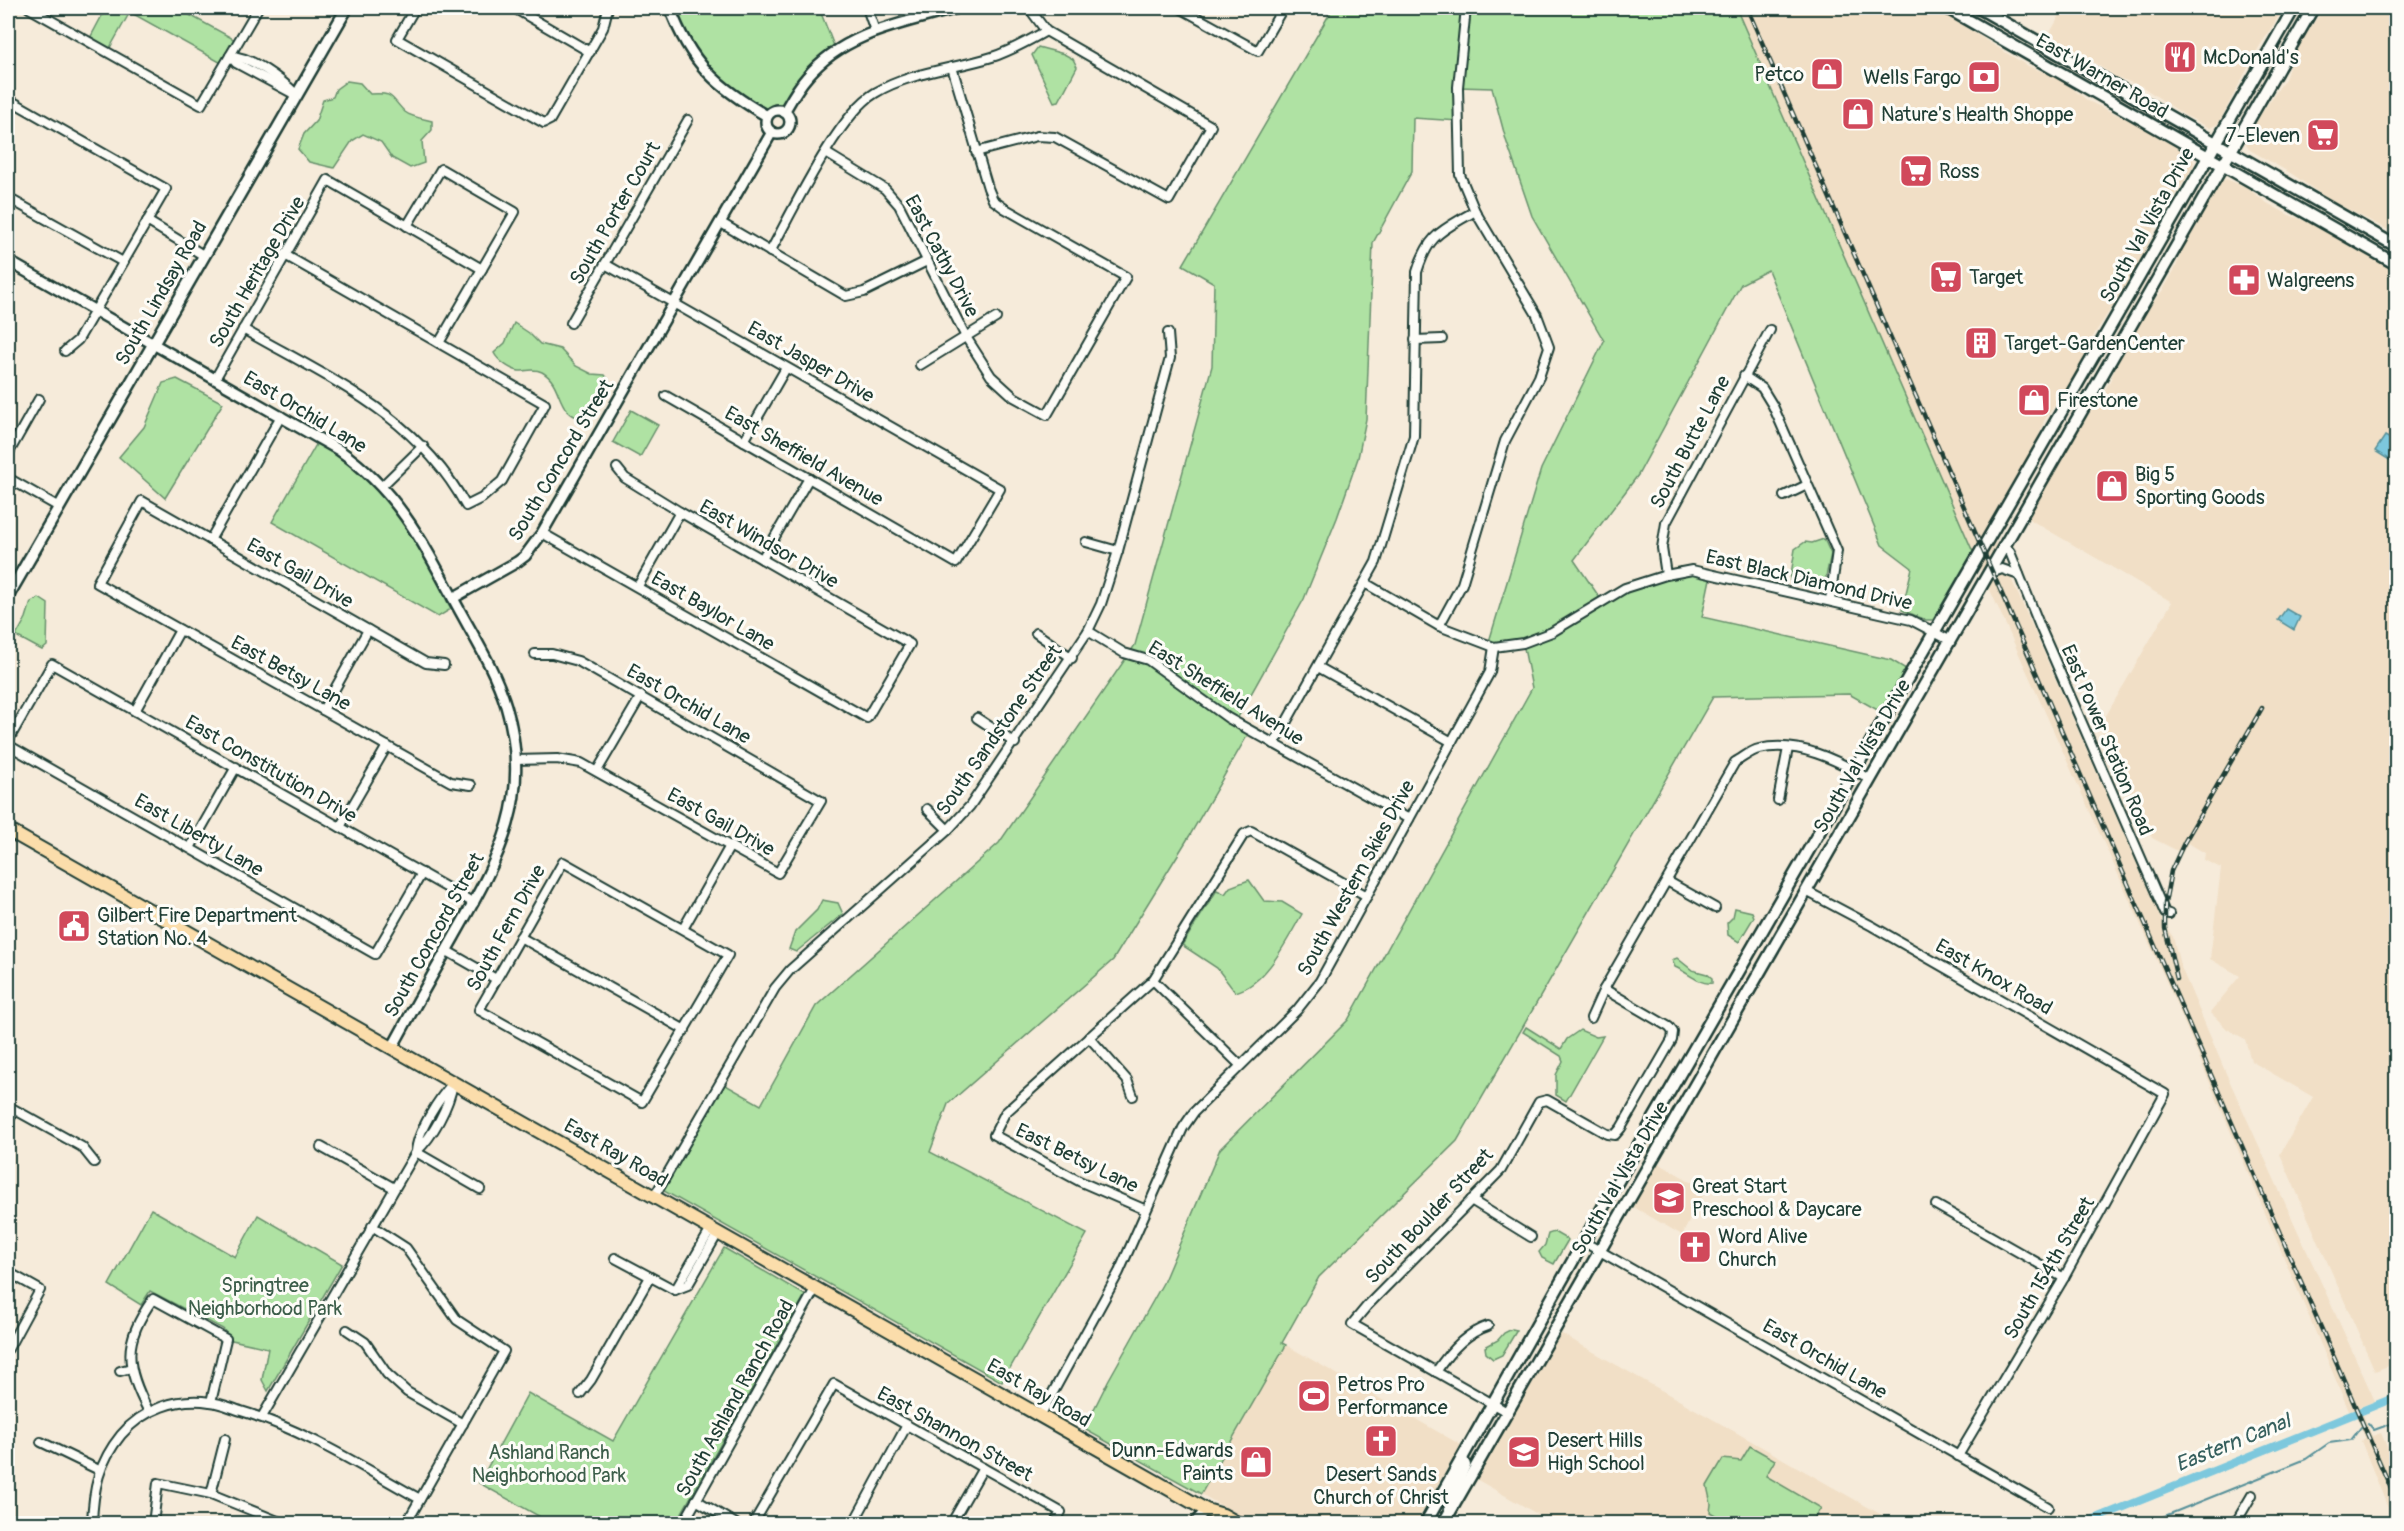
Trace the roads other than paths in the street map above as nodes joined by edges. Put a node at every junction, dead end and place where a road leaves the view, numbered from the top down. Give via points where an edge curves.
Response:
1 (29, 8) edge
2 (258, 8) edge
3 (347, 8) edge
4 (415, 8) edge
5 (514, 8) edge
6 (608, 8) edge
7 (670, 8) edge
8 (867, 8) edge
9 (958, 8) edge
10 (1029, 8) edge
11 (1180, 8) edge
12 (1283, 8) edge
13 (1466, 8) edge
14 (1947, 8) edge
15 (1979, 8) edge
16 (2294, 8) edge
17 (2313, 8) edge
18 (875, 31) junction
19 (1046, 31) junction
20 (2053, 49) junction
21 (590, 52) junction
22 (230, 56) junction
23 (2045, 64) junction
24 (952, 67) junction
25 (296, 94) junction
26 (8, 99) edge
27 (784, 112) junction
28 (767, 116) junction
29 (688, 120) dead end
30 (772, 132) junction
31 (2216, 141) junction
32 (2231, 150) junction
33 (976, 152) junction
34 (826, 153) junction
35 (2206, 157) junction
36 (2223, 166) junction
37 (8, 198) edge
38 (1475, 211) junction
39 (147, 220) junction
40 (721, 223) junction
41 (2359, 224) junction
42 (407, 226) junction
43 (2351, 238) junction
44 (2397, 246) edge
45 (770, 252) junction
46 (204, 255) junction
47 (285, 255) junction
48 (8, 261) edge
49 (927, 261) junction
50 (123, 262) junction
51 (605, 264) junction
52 (2397, 264) edge
53 (482, 269) junction
54 (675, 303) junction
55 (96, 310) junction
56 (996, 318) dead end
57 (571, 322) dead end
58 (243, 329) junction
59 (1770, 330) dead end
60 (1168, 333) dead end
61 (966, 337) junction
62 (1442, 339) dead end
63 (1415, 340) junction
64 (153, 343) junction
65 (439, 344) junction
66 (65, 351) dead end
67 (2093, 357) junction
68 (920, 365) dead end
69 (2107, 365) junction
70 (786, 368) junction
71 (1744, 376) junction
72 (215, 379) junction
73 (666, 396) dead end
74 (39, 399) dead end
75 (281, 416) junction
76 (744, 441) junction
77 (423, 446) junction
78 (8, 454) edge
79 (617, 468) dead end
80 (8, 478) edge
81 (808, 478) junction
82 (1807, 485) junction
83 (382, 486) junction
84 (1784, 496) dead end
85 (59, 507) junction
86 (2006, 508) junction
87 (680, 512) junction
88 (2020, 517) junction
89 (542, 533) junction
90 (210, 540) junction
91 (1086, 542) dead end
92 (2004, 544) junction
93 (1118, 551) junction
94 (762, 559) junction
95 (956, 563) joint
96 (1987, 574) junction
97 (1666, 575) junction
98 (2019, 575) junction
99 (11, 581) edge
100 (97, 583) joint
101 (1365, 583) junction
102 (638, 586) junction
103 (8, 597) edge
104 (453, 598) junction
105 (1830, 600) junction
106 (1439, 626) junction
107 (180, 630) junction
108 (368, 630) junction
109 (1088, 631) junction
110 (1036, 633) dead end
111 (1935, 633) junction
112 (1949, 640) junction
113 (1494, 647) junction
114 (535, 654) dead end
115 (1072, 658) junction
116 (444, 665) dead end
117 (1318, 667) junction
118 (641, 696) junction
119 (323, 710) junction
120 (135, 711) junction
121 (867, 718) joint
122 (977, 718) dead end
123 (1452, 742) junction
124 (8, 743) edge
125 (1014, 743) junction
126 (1274, 744) junction
127 (387, 746) junction
128 (1788, 748) junction
129 (515, 760) junction
130 (236, 767) junction
131 (1855, 770) junction
132 (597, 771) junction
133 (1870, 779) junction
134 (471, 785) dead end
135 (1778, 800) dead end
136 (927, 809) dead end
137 (1409, 819) junction
138 (340, 827) junction
139 (8, 830) edge
140 (948, 830) junction
141 (729, 846) junction
142 (190, 848) junction
143 (422, 873) junction
144 (778, 873) joint
145 (1667, 881) junction
146 (1806, 891) junction
147 (1367, 896) junction
148 (474, 903) junction
149 (1715, 908) dead end
150 (2169, 914) dead end
151 (683, 929) junction
152 (520, 937) junction
153 (447, 951) junction
154 (496, 979) junction
155 (1153, 980) junction
156 (1604, 989) junction
157 (1591, 1018) dead end
158 (685, 1030) junction
159 (1089, 1038) junction
160 (392, 1048) junction
161 (1240, 1065) junction
162 (453, 1083) junction
163 (2165, 1094) joint
164 (1133, 1096) dead end
165 (11, 1108) edge
166 (8, 1122) edge
167 (321, 1147) dead end
168 (416, 1152) junction
169 (94, 1162) dead end
170 (394, 1188) junction
171 (480, 1189) dead end
172 (654, 1197) junction
173 (1471, 1200) junction
174 (1936, 1205) dead end
175 (1146, 1210) junction
176 (372, 1226) junction
177 (715, 1231) junction
178 (1531, 1236) dead end
179 (1584, 1242) junction
180 (1599, 1250) junction
181 (615, 1258) dead end
182 (8, 1272) edge
183 (650, 1277) junction
184 (2064, 1278) junction
185 (815, 1288) junction
186 (1488, 1326) dead end
187 (347, 1330) dead end
188 (8, 1349) edge
189 (131, 1368) junction
190 (120, 1371) dead end
191 (1436, 1372) junction
192 (580, 1394) dead end
193 (211, 1402) junction
194 (1493, 1404) junction
195 (149, 1412) junction
196 (1507, 1412) junction
197 (1040, 1416) junction
198 (262, 1417) junction
199 (463, 1424) junction
200 (907, 1425) junction
201 (225, 1439) dead end
202 (41, 1442) dead end
203 (1958, 1456) junction
204 (1461, 1458) junction
205 (983, 1468) junction
206 (99, 1470) junction
207 (211, 1494) junction
208 (2252, 1495) dead end
209 (420, 1499) junction
210 (696, 1500) junction
211 (2048, 1507) dead end
212 (1206, 1510) junction
213 (1450, 1511) junction
214 (1443, 1523) edge
215 (92, 1524) edge
216 (153, 1524) edge
217 (285, 1524) edge
218 (406, 1524) edge
219 (683, 1524) edge
220 (736, 1524) edge
221 (753, 1524) edge
222 (853, 1524) edge
223 (951, 1524) edge
224 (1054, 1524) edge
225 (1193, 1524) edge
226 (1202, 1524) edge
227 (1218, 1524) edge
228 (1239, 1524) edge
229 (1425, 1524) edge
230 (2235, 1524) edge

1 - 22 street via 201,105
2 - 22 street
3 - 25 main road, South Lindsay Road
4 - 21 street via 397,39 545,123
5 - 21 street
6 - 21 street
7 - 28 street via 687,46 710,76
8 - 18 street
9 - 18 street
10 - 19 street
11 - 12 street via 1258,51
13 - 38 street via 1458,87 1460,175
14 - 23 main road, East Warner Road
15 - 20 main road, East Warner Road
16 - 31 main road, South Val Vista Drive
17 - 32 main road, South Val Vista Drive
18 - 27 street via 851,41 823,61
19 - 24 street via 1015,49
19 - 33 street via 1211,126 1169,200 1055,137 1037,136
20 - 23 main road
20 - 31 main road, East Warner Road
22 - 25 street via 240,56 283,81
23 - 35 main road, East Warner Road
24 - 33 street
24 - 34 street via 909,78 874,93 851,113
25 - 46 main road, South Lindsay Road
26 - 39 street via 166,189
27 - 28 street via 776,110
27 - 30 street via 789,118 787,129
28 - 30 street via 766,124
29 - 51 street, South Porter Court
30 - 40 street, South Concord Street
31 - 32 main road, East Warner Road
31 - 35 main road, South Val Vista Drive
32 - 36 main road, South Val Vista Drive
32 - 41 main road, East Warner Road
33 - 61 street, East Cathy Drive via 993,200 1126,277 1047,415 1002,387
34 - 45 street
34 - 49 street, East Cathy Drive via 885,189 899,205
35 - 36 main road, East Warner Road
35 - 67 main road, South Val Vista Drive
36 - 43 main road, East Warner Road
36 - 69 main road, South Val Vista Drive
37 - 50 street
38 - 63 street via 1436,234 1423,251 1416,272
38 - 106 street via 1537,315 1549,347 1539,376 1505,441 1462,584
39 - 46 street
39 - 50 street
40 - 45 street
40 - 54 street, South Concord Street
41 - 43 main road
41 - 44 main road, East Warner Road
42 - 47 street, South Heritage Drive via 328,180
42 - 53 street
42 - 53 street via 441,169 516,212
43 - 52 main road, East Warner Road
45 - 49 street via 846,296 864,292
46 - 64 main road, South Lindsay Road
47 - 58 street, South Heritage Drive
47 - 65 street
48 - 55 street, East Orchid Lane
49 - 61 street, East Cathy Drive
50 - 55 street
51 - 54 street, East Jasper Drive
51 - 57 street, South Porter Court
53 - 65 street
54 - 70 street, East Jasper Drive
54 - 89 street, South Concord Street
55 - 64 street, East Orchid Lane
55 - 66 street via 78,340
56 - 61 street, East Cathy Drive
58 - 72 street, South Heritage Drive
58 - 77 street via 367,400
59 - 71 street, South Butte Lane
60 - 93 street, South Sandstone Street via 1170,358
61 - 68 street
62 - 63 street
63 - 101 street via 1414,436 1376,562
64 - 72 street, East Orchid Lane
64 - 85 main road, South Lindsay Road
65 - 77 street via 545,404 502,481 466,506 455,485
67 - 69 main road
67 - 86 main road, South Val Vista Drive
69 - 88 main road, South Val Vista Drive
70 - 76 street
70 - 95 street, East Jasper Drive via 1000,489
71 - 82 street via 1762,388 1773,406
71 - 97 street, South Butte Lane via 1666,523 1662,548
72 - 75 street, East Orchid Lane
73 - 76 street, East Sheffield Avenue
74 - 78 street
75 - 83 street, East Orchid Lane via 339,450
75 - 90 street
76 - 81 street, East Sheffield Avenue
77 - 83 street
79 - 87 street, East Windsor Drive via 626,478
80 - 85 street
81 - 94 street
81 - 95 street, East Sheffield Avenue
82 - 84 street
82 - 105 street via 1837,551
83 - 104 street, East Orchid Lane via 409,519
85 - 99 main road, South Lindsay Road
86 - 88 main road
86 - 111 main road, South Val Vista Drive
87 - 94 street, East Windsor Drive
87 - 102 street
88 - 92 main road, South Val Vista Drive
89 - 102 street, East Baylor Lane
89 - 104 street, South Concord Street via 517,562
90 - 100 street, East Gail Drive via 142,501
90 - 108 street, East Gail Drive
91 - 93 street
92 - 96 main road, South Val Vista Drive
92 - 98 street, East Power Station Road
93 - 109 street, South Sandstone Street
94 - 121 street, East Windsor Drive via 910,644
96 - 98 street via 2002,569
96 - 112 main road, South Val Vista Drive
97 - 105 street, East Black Diamond Drive via 1692,570
97 - 113 street, East Black Diamond Drive via 1624,588 1552,632 1523,643
98 - 150 street, East Power Station Road via 2130,835 2165,914
99 - 103 main road, South Lindsay Road
100 - 107 street, East Betsy Lane
101 - 106 street, East Black Diamond Drive
101 - 117 street
102 - 121 street, East Baylor Lane
104 - 129 street, South Concord Street via 502,696
105 - 111 street, East Black Diamond Drive via 1911,620
106 - 113 street, East Black Diamond Drive
107 - 119 street, East Betsy Lane
107 - 120 street
108 - 116 street, East Gail Drive via 426,663
108 - 119 street
109 - 115 street, South Sandstone Street
109 - 126 street, East Sheffield Avenue via 1124,653 1148,660 1168,672 1227,718
110 - 115 street
111 - 112 street, East Black Diamond Drive
111 - 131 main road, South Val Vista Drive
112 - 133 main road, South Val Vista Drive
113 - 123 street, South Western Skies Drive via 1490,672
114 - 118 street, East Orchid Lane via 552,654 578,662
115 - 125 street, South Sandstone Street
117 - 123 street
117 - 126 street
118 - 132 street
118 - 144 street, East Orchid Lane via 821,801
119 - 127 street, East Betsy Lane
120 - 124 street, East Constitution Drive via 52,664
120 - 130 street, East Constitution Drive
122 - 125 street
123 - 137 street, South Western Skies Drive
124 - 142 street, East Liberty Lane
125 - 140 street, South Sandstone Street via 970,806
126 - 137 street, East Sheffield Avenue
127 - 134 street, East Betsy Lane via 451,782
127 - 138 street
128 - 131 street via 1827,756
128 - 135 street
128 - 145 street via 1758,749 1735,762
129 - 132 street, East Gail Drive via 557,759 581,763
129 - 148 street, South Concord Street via 507,830 497,860
130 - 138 street, East Constitution Drive
130 - 142 street
131 - 133 street
131 - 179 main road, South Val Vista Drive
132 - 141 street, East Gail Drive
133 - 146 main road, South Val Vista Drive
136 - 140 street
137 - 147 street, South Western Skies Drive
138 - 143 street, East Constitution Drive
139 - 160 main road, East Ray Road
140 - 172 street, South Sandstone Street via 790,970 775,988
141 - 144 street, East Gail Drive
141 - 151 street
142 - 143 street, East Liberty Lane via 375,954
143 - 148 street, East Constitution Drive
145 - 149 street
145 - 156 street
146 - 163 street, East Knox Road
146 - 180 main road, South Val Vista Drive
147 - 155 street via 1251,831 1244,834
147 - 161 street, South Western Skies Drive via 1320,981 1297,1010
148 - 153 street, South Concord Street
151 - 152 street, South Fern Drive via 563,862
151 - 158 street via 728,955
152 - 154 street, South Fern Drive
152 - 158 street
153 - 154 street
153 - 160 street, South Concord Street
154 - 158 street, South Fern Drive via 479,1010 642,1102
155 - 159 street
155 - 161 street
156 - 157 street
156 - 173 street, South Boulder Street via 1673,1032 1672,1040 1615,1135 1547,1100 1539,1102 1501,1170
159 - 164 street via 1127,1080
159 - 175 street, East Betsy Lane via 1005,1113 994,1135 1079,1181
160 - 162 main road, East Ray Road
161 - 175 street, South Western Skies Drive via 1183,1128
162 - 168 street via 417,1141
162 - 172 main road, East Ray Road
163 - 184 street, South 154th Street
165 - 166 street
165 - 169 street via 82,1147
167 - 170 street
168 - 170 street
168 - 171 street
170 - 176 street
172 - 177 main road, East Ray Road
173 - 178 street
173 - 191 street, South Boulder Street via 1352,1324
174 - 184 street
175 - 197 street, South Western Skies Drive via 1119,1272
176 - 198 street
176 - 199 street via 406,1248 457,1320 504,1351
177 - 183 street via 675,1290
177 - 185 main road, East Ray Road
179 - 180 street, East Orchid Lane
179 - 194 main road, South Val Vista Drive
180 - 196 main road, South Val Vista Drive
180 - 203 street, East Orchid Lane
181 - 183 street
182 - 188 street via 40,1290
183 - 192 street
184 - 203 street, South 154th Street
185 - 197 main road, East Ray Road
185 - 210 street, South Ashland Ranch Road
186 - 191 street via 1473,1331
187 - 199 street via 365,1342 387,1374 407,1392
189 - 190 street
189 - 193 street via 131,1337 153,1299 226,1339
189 - 195 street
191 - 194 street
193 - 195 street via 189,1401
193 - 198 street
194 - 196 street
194 - 204 main road, South Val Vista Drive
195 - 206 street via 128,1426
196 - 213 main road, South Val Vista Drive
197 - 212 main road, East Ray Road
198 - 209 street
199 - 209 street
200 - 205 street, East Shannon Street
200 - 221 street, East Shannon Street via 834,1384
200 - 222 street
201 - 207 street
202 - 206 street
203 - 211 street, East Orchid Lane
204 - 213 main road via 1465,1465 1449,1499
204 - 229 main road, South Val Vista Drive
205 - 223 street
205 - 224 street, East Shannon Street via 1061,1512
206 - 215 street
207 - 216 street via 158,1483
207 - 217 street
208 - 230 street
209 - 218 street
210 - 219 street, South Ashland Ranch Road
210 - 220 street
212 - 225 street
212 - 226 street
212 - 227 main road, East Ray Road
212 - 228 main road, East Ray Road
213 - 214 main road, South Val Vista Drive

